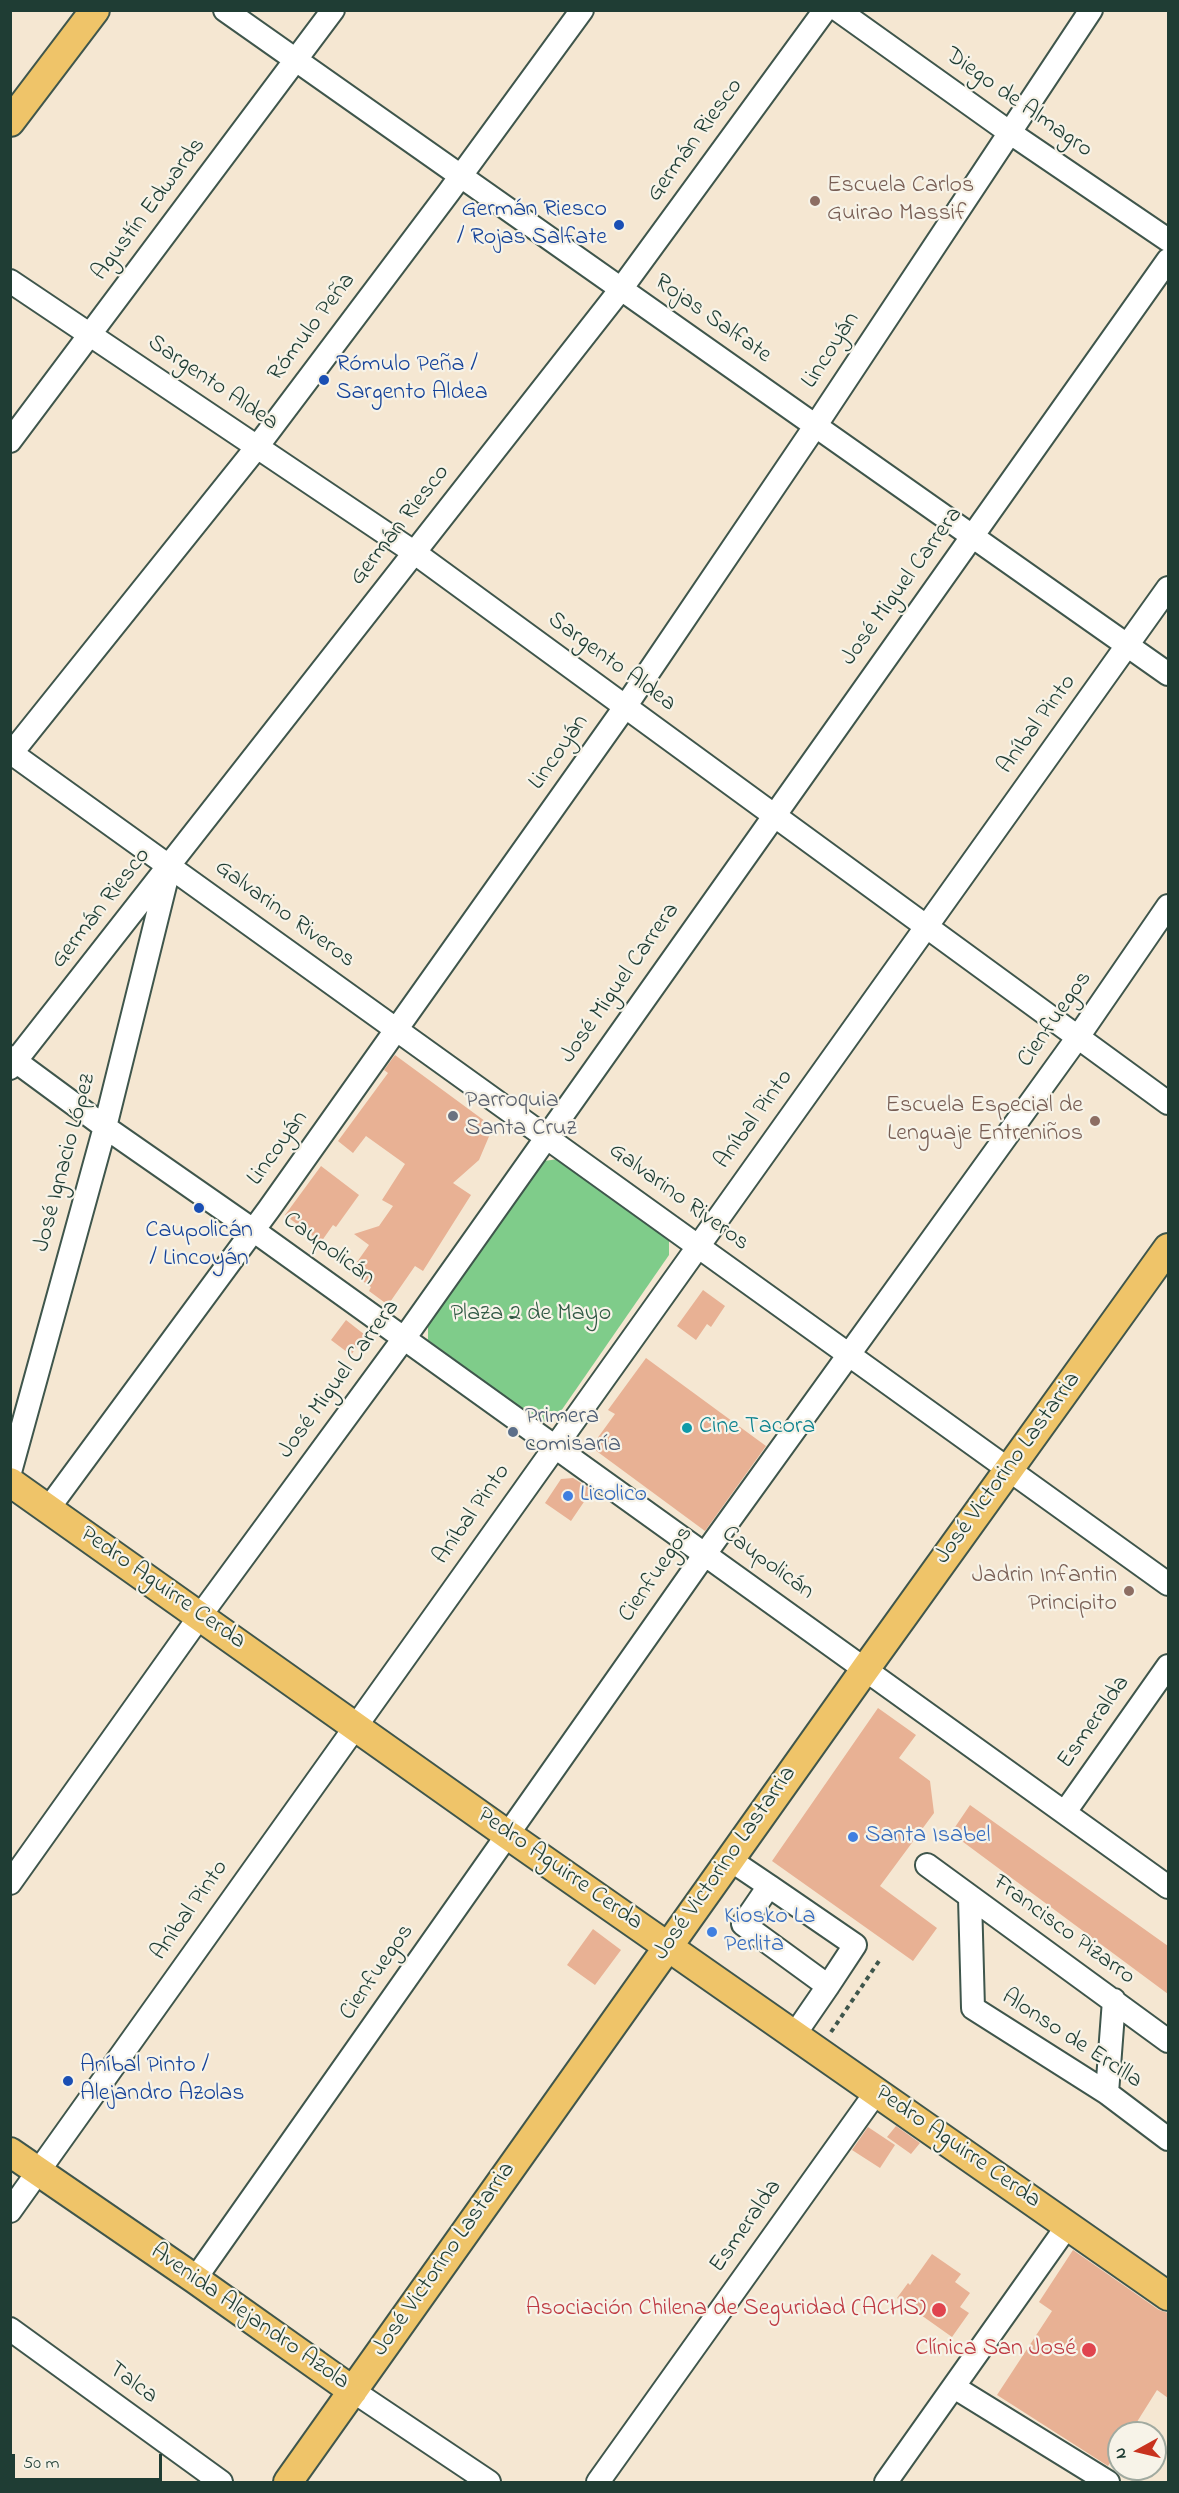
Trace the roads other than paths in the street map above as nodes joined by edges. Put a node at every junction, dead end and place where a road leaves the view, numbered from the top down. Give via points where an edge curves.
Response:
1 (95, 10) edge
2 (225, 10) edge
3 (333, 10) edge
4 (582, 10) edge
5 (825, 10) edge
6 (838, 10) edge
7 (1091, 10) edge
8 (296, 60) junction
9 (10, 122) edge
10 (1009, 132) junction
11 (461, 176) junction
12 (1168, 240) edge
13 (1168, 260) edge
14 (10, 281) edge
15 (621, 289) junction
16 (90, 335) junction
17 (816, 425) junction
18 (10, 441) edge
19 (257, 447) junction
20 (973, 536) junction
21 (415, 553) junction
22 (1168, 588) edge
23 (1128, 645) junction
24 (1168, 674) edge
25 (626, 707) junction
26 (11, 754) edge
27 (774, 815) junction
28 (170, 866) junction
29 (1168, 906) edge
30 (927, 927) junction
31 (398, 1030) junction
32 (1078, 1037) junction
33 (12, 1062) edge
34 (1168, 1103) edge
35 (105, 1127) junction
36 (546, 1137) junction
37 (253, 1230) junction
38 (698, 1246) junction
39 (1168, 1248) edge
40 (404, 1338) junction
41 (849, 1354) junction
42 (555, 1446) junction
43 (1009, 1469) junction
44 (10, 1472) edge
45 (10, 1482) edge
46 (48, 1509) junction
47 (705, 1554) junction
48 (1168, 1584) edge
49 (200, 1616) junction
50 (1168, 1666) edge
51 (866, 1668) junction
52 (356, 1727) junction
53 (1065, 1812) junction
54 (508, 1835) junction
55 (729, 1859) junction
56 (927, 1865) dead end
57 (10, 1883) edge
58 (769, 1886) junction
59 (1168, 1887) edge
60 (970, 1898) junction
61 (668, 1946) junction
62 (828, 1986) junction
63 (1114, 2000) junction
64 (795, 2034) junction
65 (1168, 2041) edge
66 (877, 2091) junction
67 (1107, 2093) junction
68 (1168, 2139) edge
69 (10, 2152) edge
70 (38, 2172) junction
71 (10, 2211) edge
72 (1068, 2225) junction
73 (195, 2279) junction
74 (1168, 2296) edge
75 (10, 2329) edge
76 (954, 2387) junction
77 (353, 2391) junction
78 (221, 2482) edge
79 (288, 2482) edge
80 (489, 2482) edge
81 (598, 2482) edge
82 (886, 2482) edge
83 (1107, 2482) edge

1 - 9 main road
2 - 8 street, Rojas Salfate
3 - 8 street, Agustín Edwards
4 - 11 street, Rómulo Peña
5 - 15 street, Germán Riesco
6 - 10 street, Diego de Almagro
7 - 10 street, Lincoyán
8 - 11 street, Rojas Salfate
8 - 16 street, Agustín Edwards
10 - 12 street, Diego de Almagro
10 - 17 street, Lincoyán
11 - 15 street, Rojas Salfate
11 - 19 street, Rómulo Peña
13 - 20 street, José Miguel Carrera
14 - 16 street, Sargento Aldea
15 - 17 street, Rojas Salfate
15 - 21 street, Germán Riesco
16 - 18 street, Agustín Edwards
16 - 19 street, Sargento Aldea
17 - 20 street, Rojas Salfate
17 - 25 street, Lincoyán
19 - 21 street, Sargento Aldea
19 - 26 street, Rómulo Peña
20 - 23 street, Rojas Salfate
20 - 27 street, José Miguel Carrera
21 - 25 street, Sargento Aldea
21 - 28 street, Germán Riesco
22 - 23 street, Aníbal Pinto
23 - 24 street, Rojas Salfate
23 - 30 street, Aníbal Pinto
25 - 27 street, Sargento Aldea
25 - 31 street, Lincoyán
26 - 28 street, Galvarino Riveros
27 - 30 street, Sargento Aldea
27 - 36 street, José Miguel Carrera
28 - 31 street, Galvarino Riveros
28 - 33 street, Germán Riesco
28 - 35 street, José Ignacio López
29 - 32 street, Cienfuegos
30 - 32 street, Sargento Aldea
30 - 38 street, Aníbal Pinto
31 - 36 street, Galvarino Riveros
31 - 37 street, Lincoyán
32 - 34 street, Sargento Aldea
32 - 41 street, Cienfuegos
33 - 35 street, Caupolicán
35 - 37 street, Caupolicán
35 - 44 street, José Ignacio López
36 - 38 street, Galvarino Riveros
36 - 40 street, José Miguel Carrera
37 - 40 street, Caupolicán
37 - 46 street, Lincoyán
38 - 41 street, Galvarino Riveros
38 - 42 street, Aníbal Pinto
39 - 43 main road, José Victorino Lastarria
40 - 42 street, Caupolicán
40 - 49 street, José Miguel Carrera
41 - 43 street, Galvarino Riveros
41 - 47 street, Cienfuegos
42 - 47 street, Caupolicán
42 - 52 street, Aníbal Pinto
43 - 48 street, Galvarino Riveros
43 - 51 main road, José Victorino Lastarria
45 - 46 main road, Pedro Aguirre Cerda
46 - 49 main road, Pedro Aguirre Cerda
47 - 51 street, Caupolicán
47 - 54 street, Cienfuegos
49 - 52 main road, Pedro Aguirre Cerda
49 - 57 street, José Miguel Carrera
50 - 53 street, Esmeralda
51 - 53 street, Caupolicán
51 - 55 main road, José Victorino Lastarria
52 - 54 main road, Pedro Aguirre Cerda
52 - 70 street, Aníbal Pinto
53 - 59 street, Caupolicán
54 - 61 main road, Pedro Aguirre Cerda
54 - 73 street, Cienfuegos
55 - 58 street
55 - 61 main road, José Victorino Lastarria
56 - 60 street, Francisco Pizarro
58 - 62 street via 743,1924
58 - 62 street via 855,1945
60 - 63 street, Francisco Pizarro
60 - 67 street, Alonso de Ercilla via 973,2008
61 - 64 main road, Pedro Aguirre Cerda
61 - 77 main road, José Victorino Lastarria
62 - 64 street
63 - 65 street, Francisco Pizarro
63 - 67 street
64 - 66 main road, Pedro Aguirre Cerda
66 - 72 main road, Pedro Aguirre Cerda
66 - 81 street, Esmeralda
67 - 68 street, Alonso de Ercilla
69 - 70 main road, Avenida Alejandro Azola
70 - 71 street, Aníbal Pinto
70 - 73 main road, Avenida Alejandro Azola
72 - 74 main road, Pedro Aguirre Cerda
72 - 76 street
73 - 77 main road, Avenida Alejandro Azola
75 - 78 street, Talca
76 - 82 street
76 - 83 street
77 - 79 main road, José Victorino Lastarria
77 - 80 street, Avenida Alejandro Azola

